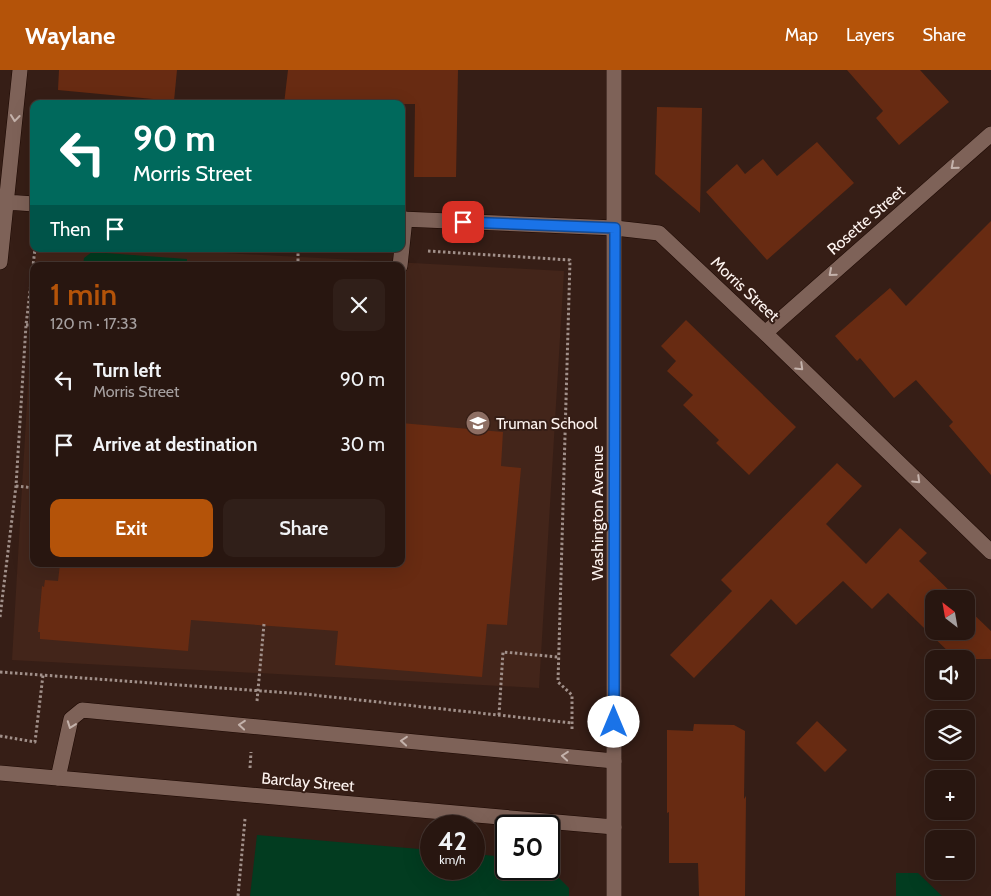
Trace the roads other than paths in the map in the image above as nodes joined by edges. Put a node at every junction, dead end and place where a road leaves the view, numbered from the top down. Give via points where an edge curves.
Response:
1 (20, 70) edge
2 (614, 70) edge
3 (991, 134) edge
4 (6, 202) junction
5 (30, 204) edge
6 (405, 219) edge
7 (615, 228) junction
8 (0, 262) edge
9 (765, 333) junction
10 (991, 552) edge
11 (614, 760) junction
12 (0, 773) edge
13 (58, 778) junction
14 (614, 827) junction
15 (614, 896) edge

1 -> 4 street
2 - 7 street, Washington Avenue
3 -> 9 street, Rosette Street
4 - 5 street
4 - 8 street
6 - 7 street, Morris Street
7 - 9 street, Morris Street via 659,233
7 - 11 street, Washington Avenue
9 -> 10 street, Morris Street
11 -> 13 street via 82,710 71,719
11 - 14 street, Washington Avenue
12 - 13 street, Barclay Street
13 - 14 street, Barclay Street
14 - 15 street, Washington Avenue

